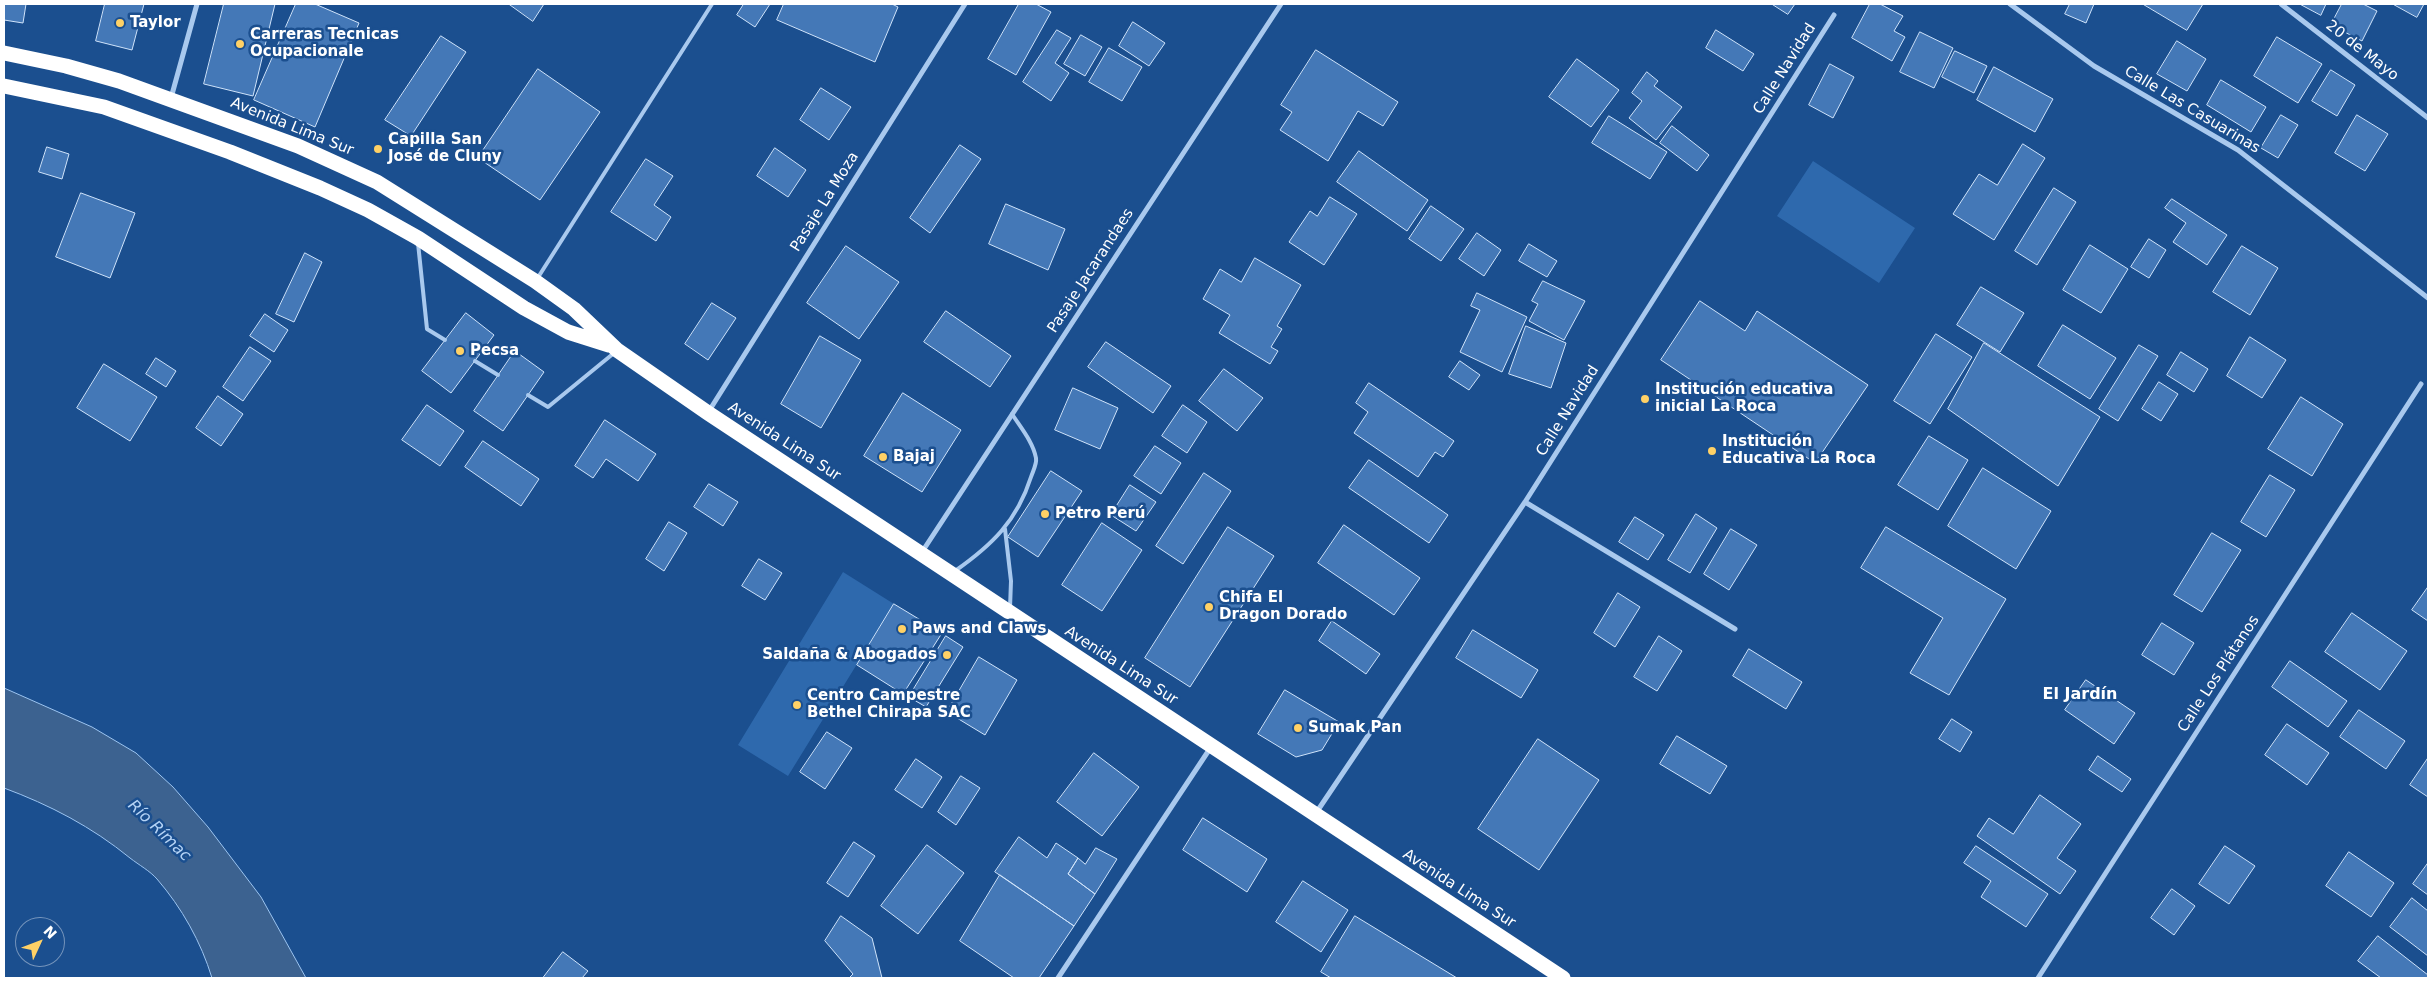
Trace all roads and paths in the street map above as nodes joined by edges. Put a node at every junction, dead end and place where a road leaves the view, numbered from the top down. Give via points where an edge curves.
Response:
1 (197, 4) edge
2 (712, 4) edge
3 (964, 4) edge
4 (1281, 4) edge
5 (2010, 4) edge
6 (2281, 4) edge
7 (1834, 14) dead end
8 (4, 53) edge
9 (4, 86) edge
10 (171, 98) junction
11 (2428, 118) edge
12 (418, 238) junction
13 (536, 280) junction
14 (2428, 298) edge
15 (445, 340) dead end
16 (615, 348) junction
17 (475, 361) dead end
18 (498, 375) dead end
19 (2421, 384) dead end
20 (528, 395) dead end
21 (708, 413) junction
22 (1012, 414) junction
23 (1525, 502) junction
24 (1005, 529) junction
25 (921, 553) junction
26 (952, 574) junction
27 (1009, 613) junction
28 (1735, 629) dead end
29 (1211, 746) junction
30 (1315, 815) junction
31 (1058, 978) edge
32 (1563, 978) edge
33 (2038, 978) edge

1 - 10 street
2 - 13 lane
3 - 21 street, Pasaje La Moza
4 - 22 street, Pasaje Jacarandaes
5 - 14 street, Calle Las Casuarinas via 2094,66 2238,150
6 - 11 street, 20 de Mayo
7 - 23 street, Calle Navidad
8 - 10 highway, Avenida Lima Sur via 66,66
9 - 12 highway, Avenida Lima Sur via 104,107 161,126 320,188
10 - 13 highway, Avenida Lima Sur via 298,146 377,182
12 - 15 lane via 427,329
12 - 16 highway, Avenida Lima Sur via 524,308 568,332
13 - 16 highway, Avenida Lima Sur via 574,309
16 - 20 lane via 548,407
16 - 21 highway, Avenida Lima Sur
17 - 18 lane
19 - 33 street, Calle Los Plátanos
21 - 25 highway, Avenida Lima Sur
22 - 24 lane via 1029,440 1037,460 1026,491
22 - 25 street, Pasaje Jacarandaes
23 - 28 street
23 - 30 street, Calle Navidad
24 - 26 lane via 985,550
24 - 27 lane via 1011,581
25 - 26 highway, Avenida Lima Sur
26 - 27 highway, Avenida Lima Sur
27 - 29 highway, Avenida Lima Sur
29 - 30 highway, Avenida Lima Sur
29 - 31 street
30 - 32 highway, Avenida Lima Sur

